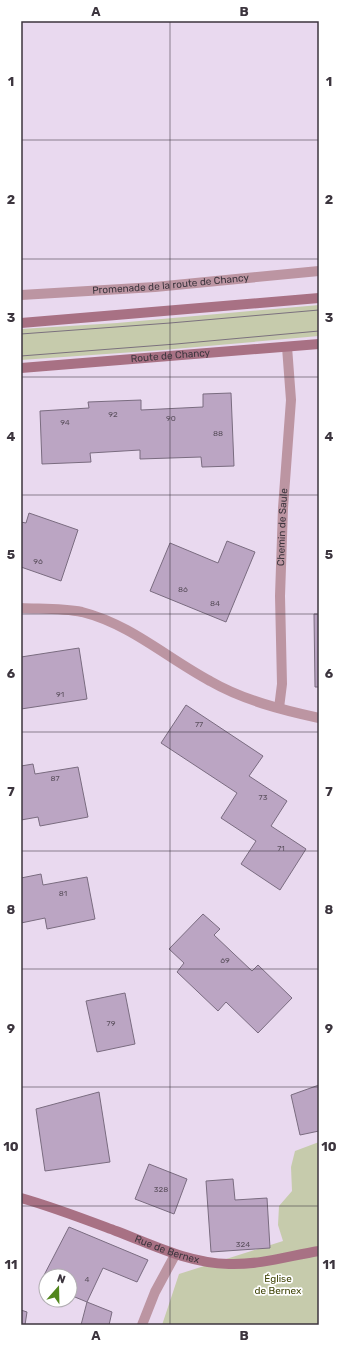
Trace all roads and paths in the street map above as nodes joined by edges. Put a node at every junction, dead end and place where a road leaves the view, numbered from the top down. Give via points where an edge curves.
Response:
1 (319, 271) edge
2 (21, 295) edge
3 (319, 298) edge
4 (21, 323) edge
5 (319, 344) edge
6 (287, 347) junction
7 (21, 368) edge
8 (21, 608) edge
9 (279, 708) junction
10 (319, 718) edge
11 (21, 1198) edge
12 (319, 1251) edge
13 (175, 1255) junction
14 (142, 1325) edge

1 - 2 street, Promenade de la route de Chancy via 155,287
3 - 4 main road
5 - 6 main road, Route de Chancy
6 - 7 main road, Route de Chancy
6 - 9 street, Chemin de Saule via 291,400 283,508 280,596 282,684
8 - 9 street via 59,609 98,617 149,643 209,681
9 - 10 street
11 - 13 main road, Rue de Bernex via 82,1217
12 - 13 main road, Rue de Bernex via 246,1264 215,1263
13 - 14 street via 155,1292

